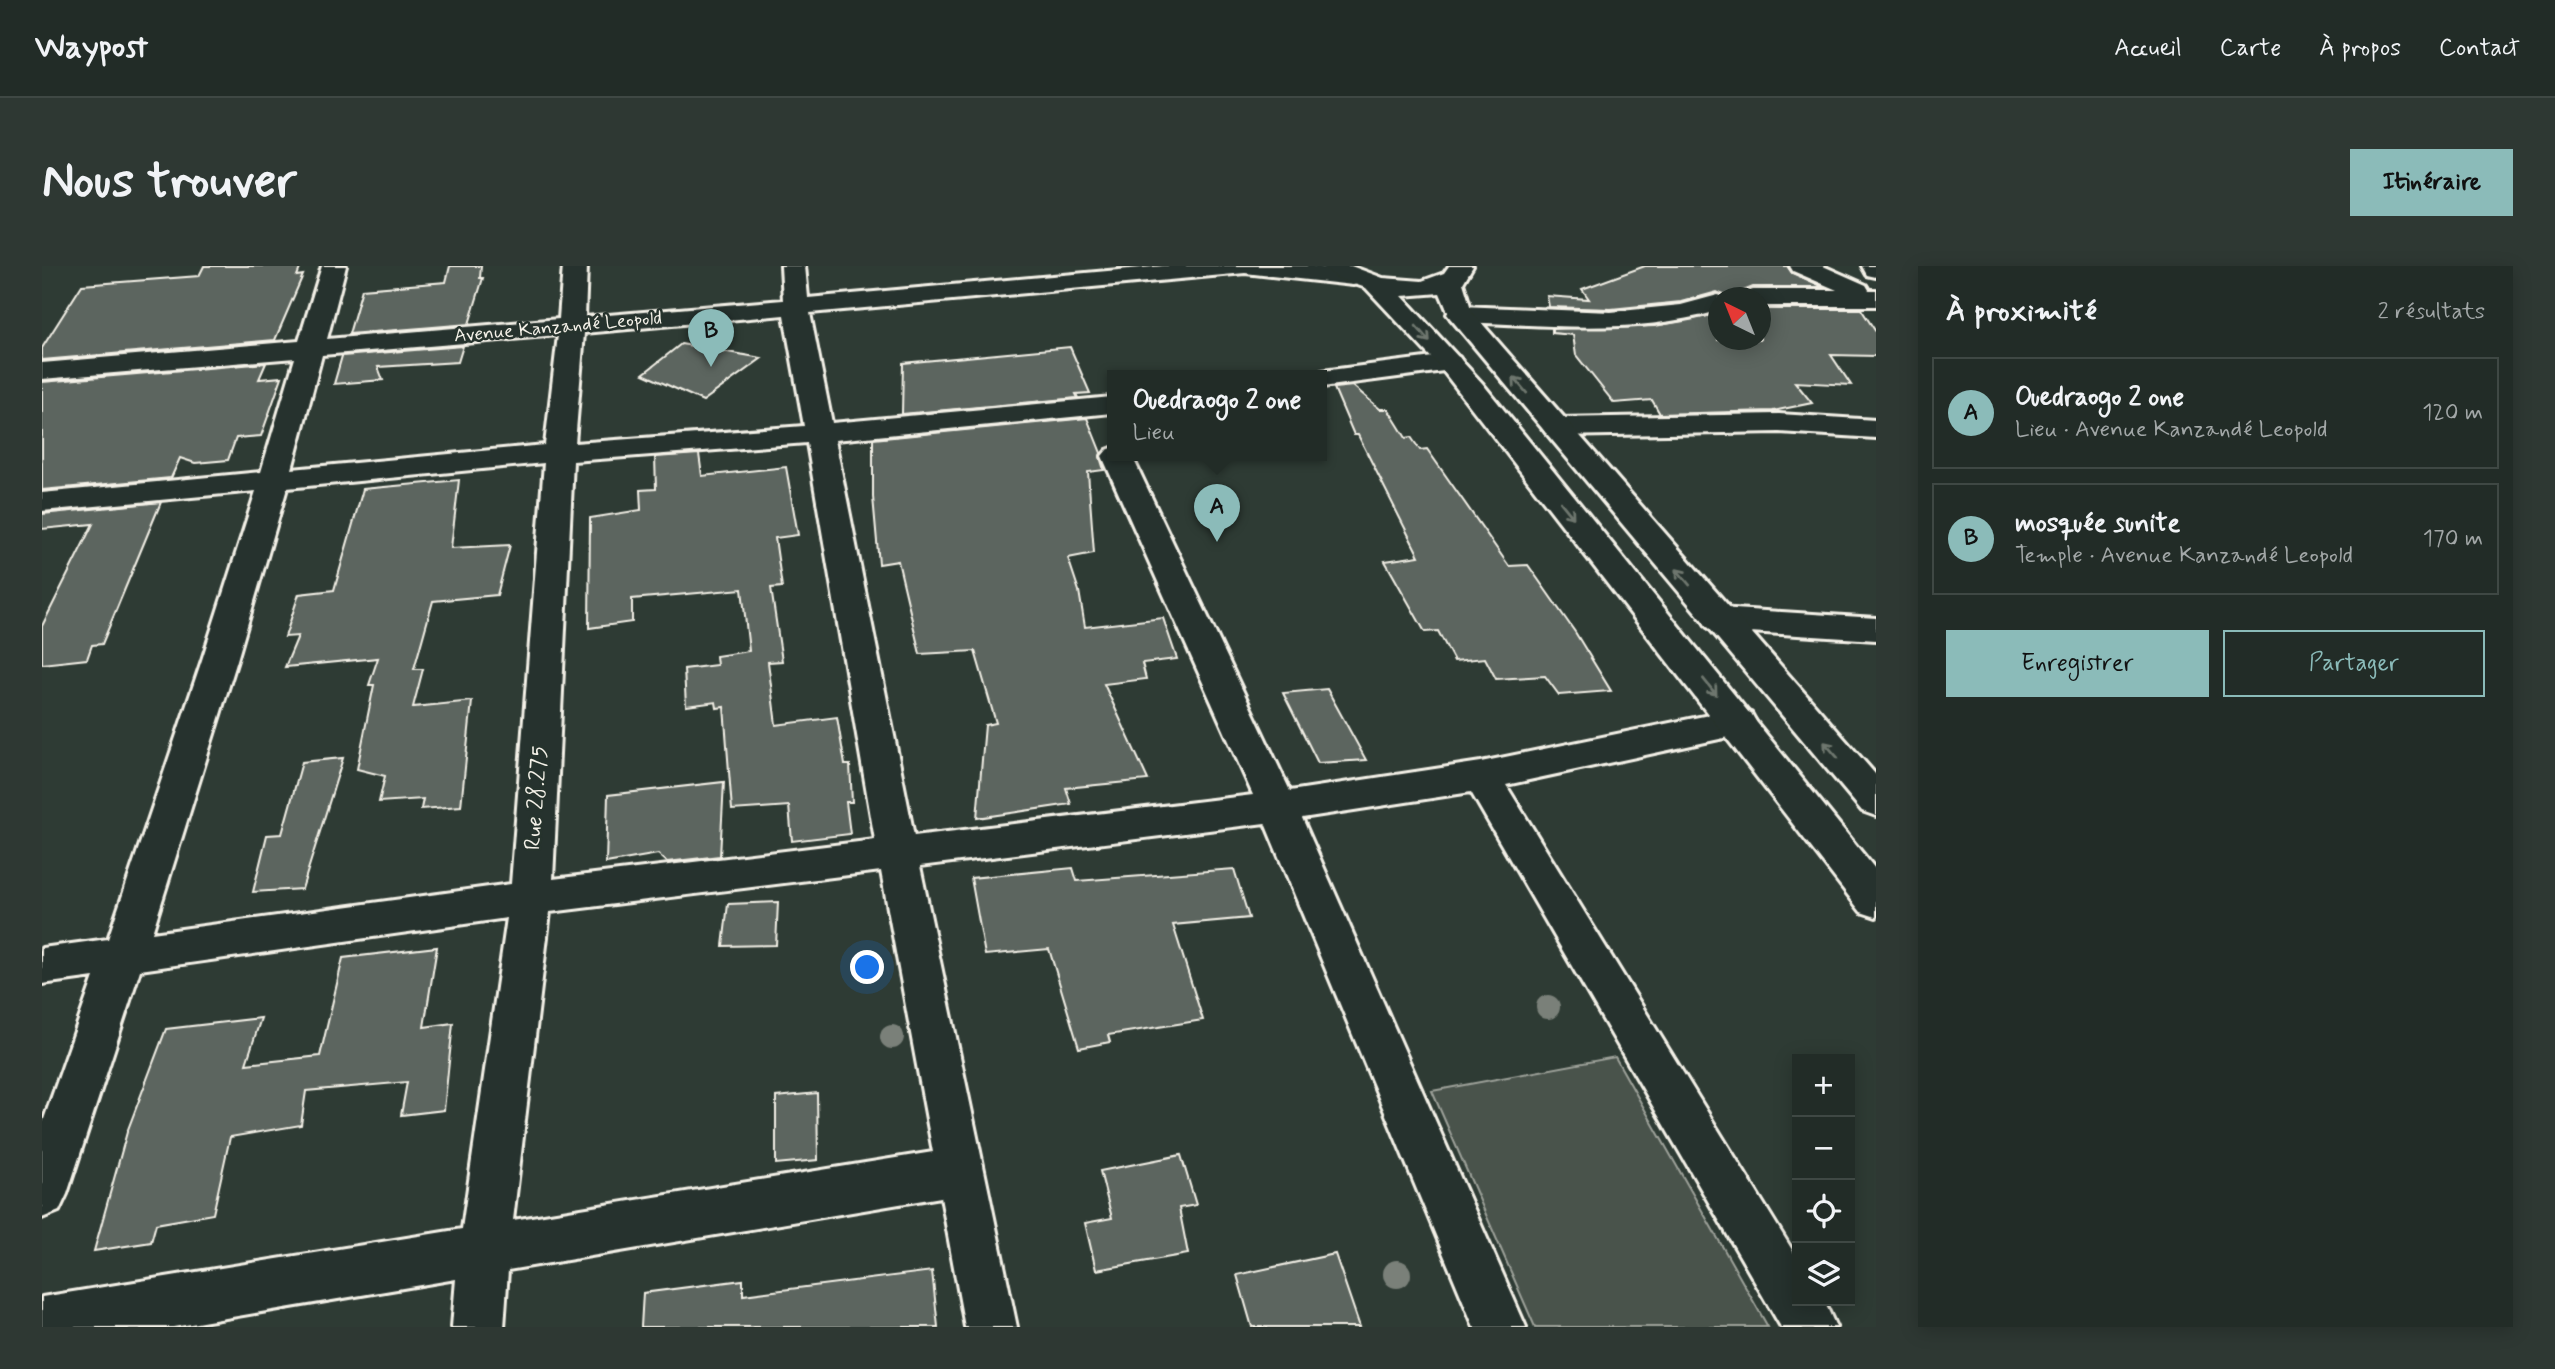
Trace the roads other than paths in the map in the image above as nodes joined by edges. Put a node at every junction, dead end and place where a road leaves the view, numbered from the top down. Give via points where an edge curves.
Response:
1 (334, 266) edge
2 (575, 266) edge
3 (793, 266) edge
4 (1241, 266) edge
5 (1248, 266) edge
6 (1802, 266) edge
7 (1456, 273) edge
8 (1354, 276) edge
9 (1771, 298) edge
10 (1876, 298) edge
11 (1708, 306) edge
12 (796, 309) junction
13 (1460, 314) junction
14 (572, 324) junction
15 (309, 348) junction
16 (1449, 363) junction
17 (42, 371) edge
18 (1327, 378) edge
19 (1103, 406) edge
20 (1107, 423) edge
21 (1556, 428) junction
22 (1876, 429) edge
23 (819, 433) junction
24 (559, 453) junction
25 (1119, 461) edge
26 (275, 479) junction
27 (42, 502) edge
28 (1719, 619) junction
29 (1876, 629) edge
30 (1738, 722) junction
31 (1481, 776) junction
32 (1876, 801) edge
33 (1278, 807) junction
34 (898, 855) junction
35 (531, 898) junction
36 (1876, 900) edge
37 (125, 953) junction
38 (42, 966) edge
39 (959, 1171) junction
40 (42, 1195) edge
41 (484, 1250) junction
42 (42, 1323) edge
43 (478, 1327) edge
44 (991, 1327) edge
45 (1500, 1327) edge
46 (1810, 1327) edge

1 - 15 street
2 - 14 street, Rue 28.275
3 - 12 street
4 - 12 street, Avenue Kanzandé Leopold
5 - 8 street
6 - 10 street
7 - 8 street via 1417,288
7 - 13 street via 1451,290
8 -> 16 street via 1395,302
9 - 10 street
11 - 13 street via 1611,320
12 - 14 street, Avenue Kanzandé Leopold
12 - 23 street
21 -> 13 street
14 - 15 street, Avenue Kanzandé Leopold
14 - 24 street, Rue 28.275
15 - 17 street, Avenue Kanzandé Leopold
15 - 26 street
16 - 18 street
16 -> 30 street
19 - 20 street
19 - 23 street
21 - 22 street via 1779,423
28 -> 21 street
23 - 24 street
23 - 34 street
24 - 26 street
24 - 35 street, Rue 28.275
25 - 33 street
26 - 27 street
26 - 37 street
28 - 29 street
32 -> 28 street
30 - 31 street
30 - 36 street
31 - 33 street
31 - 46 street
33 - 34 street
33 - 45 street
34 - 35 street
34 - 39 street
35 - 37 street
35 - 41 street, Rue 28.275
37 - 38 street
37 - 40 street
39 - 41 street
39 - 44 street
41 - 42 street
41 - 43 street, Rue 28.275

